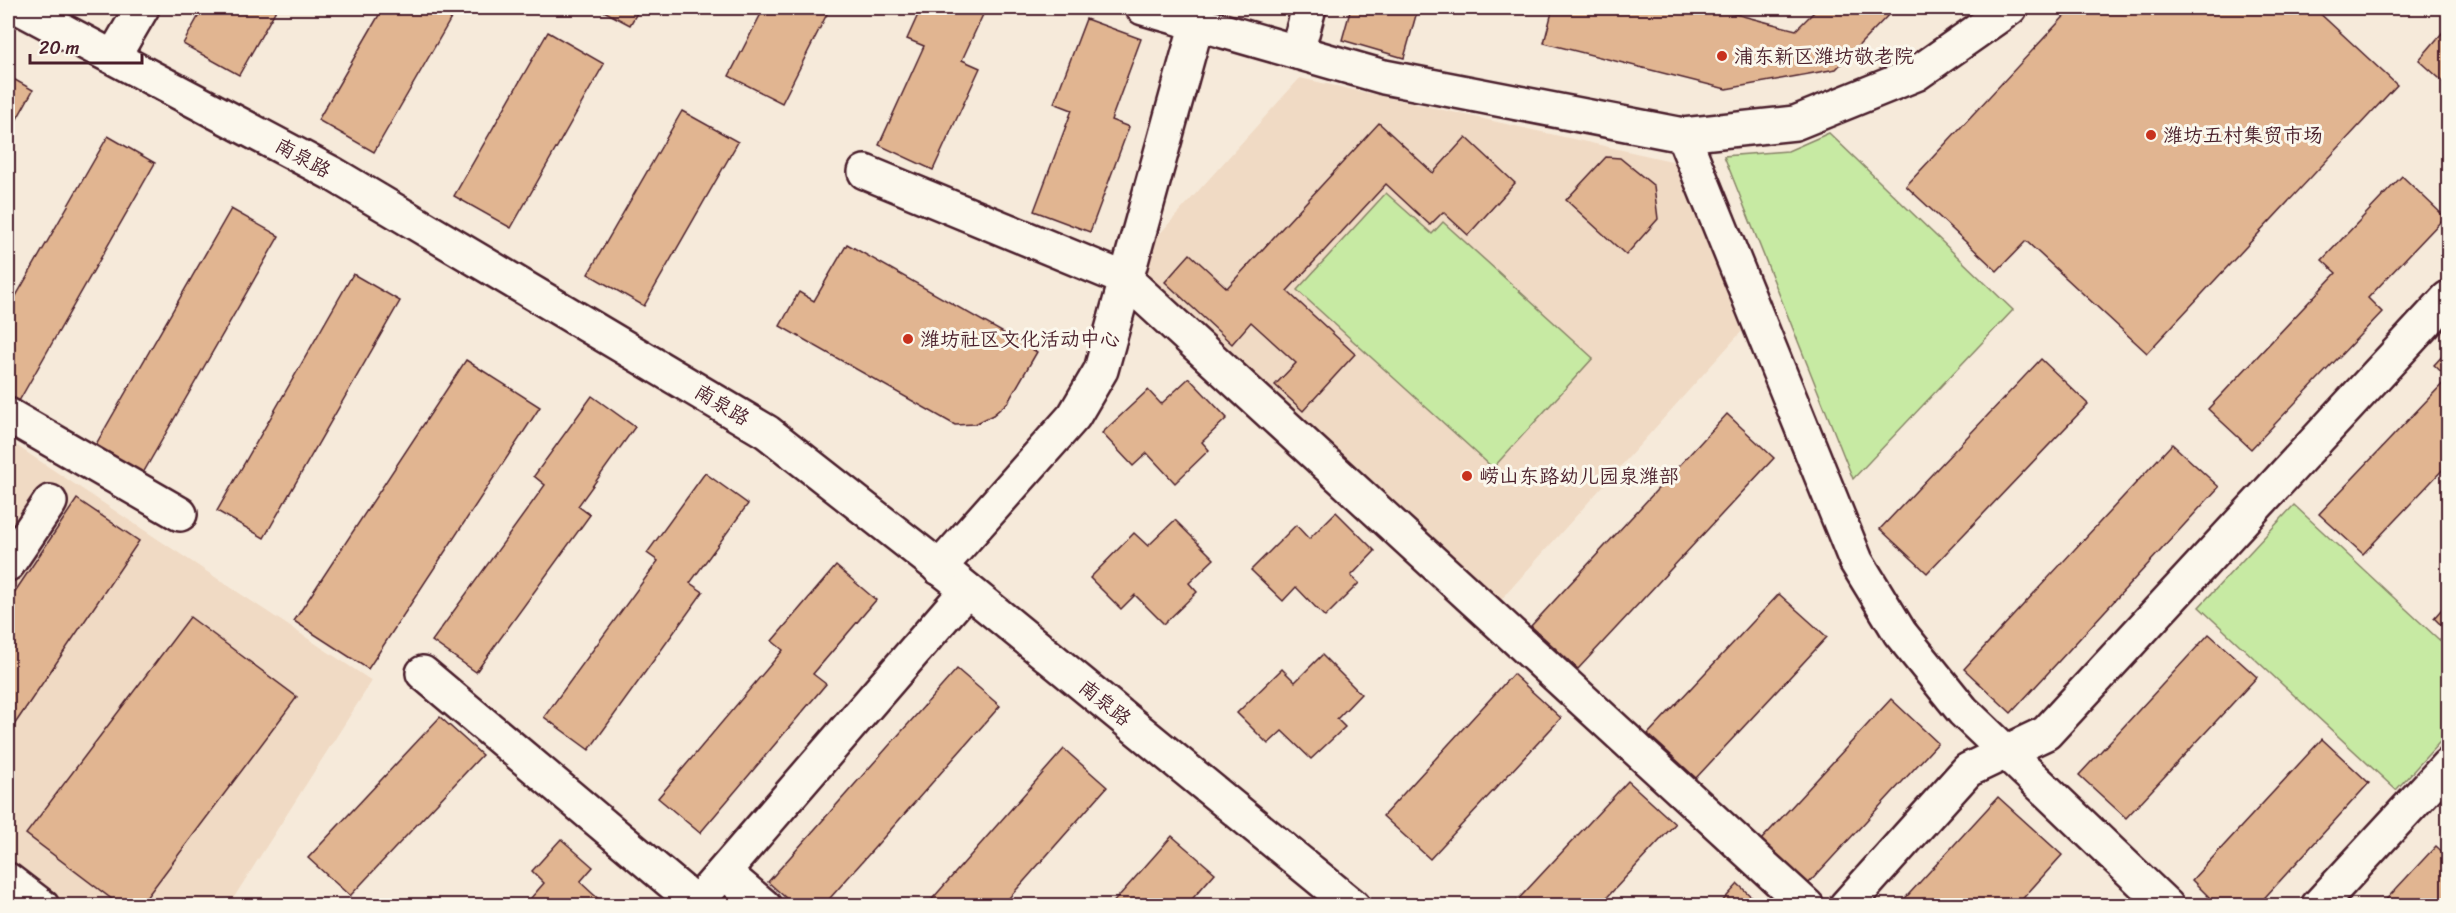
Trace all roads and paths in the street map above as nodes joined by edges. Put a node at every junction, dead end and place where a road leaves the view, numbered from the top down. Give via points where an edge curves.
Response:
1 (20, 8) edge
2 (142, 8) edge
3 (1143, 8) edge
4 (1309, 8) edge
5 (2010, 8) edge
6 (1197, 23) junction
7 (1297, 52) junction
8 (114, 56) junction
9 (1683, 135) junction
10 (865, 172) dead end
11 (1125, 279) junction
12 (2448, 298) edge
13 (8, 415) edge
14 (50, 502) dead end
15 (180, 514) dead end
16 (8, 564) edge
17 (939, 568) junction
18 (966, 590) junction
19 (423, 673) dead end
20 (2007, 753) junction
21 (2448, 765) edge
22 (724, 872) junction
23 (8, 880) edge
24 (695, 904) edge
25 (42, 906) edge
26 (764, 906) edge
27 (1353, 906) edge
28 (1807, 906) edge
29 (1846, 906) edge
30 (2167, 906) edge
31 (2318, 906) edge

1 - 8 street, 南泉路
2 - 8 street
3 - 6 street
4 - 7 street
5 - 9 street via 1916,74 1795,123
6 - 7 street
6 - 11 street
7 - 9 street via 1384,77
8 - 17 street, 南泉路 via 343,180 767,432
9 - 20 street via 1856,561 1900,633 1963,711
10 - 11 street
11 - 17 street via 1101,370 1074,416
11 - 28 street
12 - 20 street via 2046,733
13 - 15 street
14 - 16 street
17 - 18 street, 南泉路
18 - 22 street
18 - 27 street, 南泉路
19 - 24 street
20 - 29 street via 1968,770
20 - 30 street
21 - 31 street
22 - 24 street
22 - 26 street
23 - 25 street

